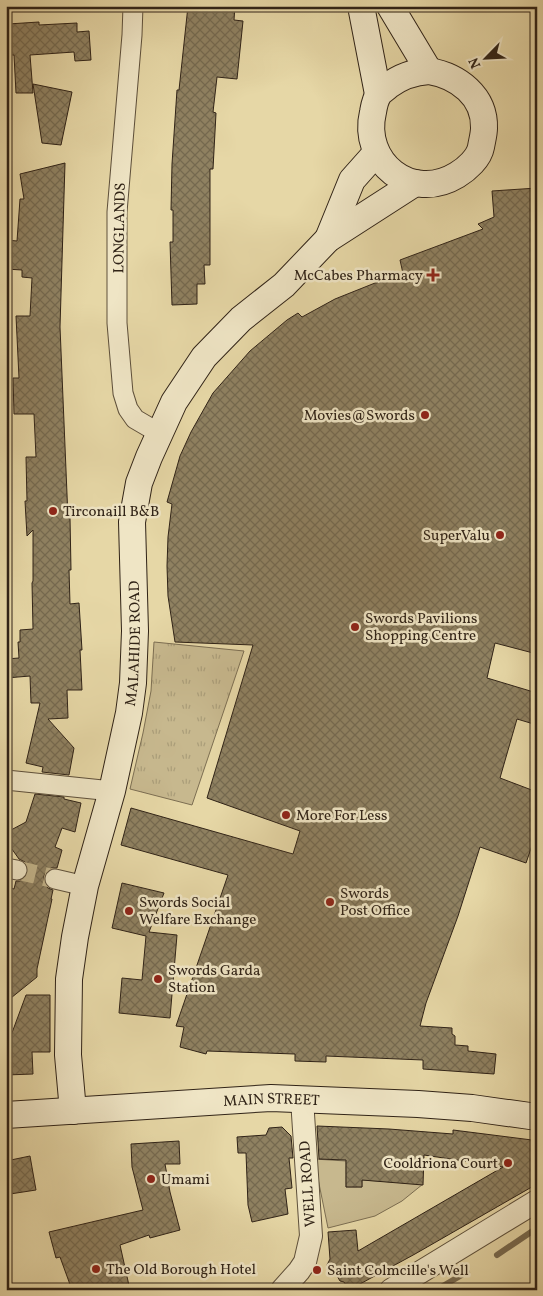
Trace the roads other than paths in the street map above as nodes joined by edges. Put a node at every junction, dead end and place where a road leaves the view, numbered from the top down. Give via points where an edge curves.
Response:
1 (133, 6) edge
2 (361, 6) edge
3 (390, 6) edge
4 (429, 70) junction
5 (378, 94) junction
6 (376, 153) junction
7 (416, 183) junction
8 (328, 239) junction
9 (159, 433) junction
10 (6, 780) edge
11 (112, 792) junction
12 (55, 880) tunnel mouth
13 (85, 886) junction
14 (302, 1099) junction
15 (73, 1111) junction
16 (6, 1115) edge
17 (537, 1117) edge
18 (537, 1201) edge
19 (282, 1290) edge
20 (390, 1290) edge

1 - 9 street, LONGLANDS via 117,212 118,323 123,393 128,409 135,420
2 - 5 main road
3 - 4 main road
4 - 5 main road via 412,72 397,79
4 - 7 main road via 443,73 467,87 482,113 484,128 480,152 463,171 449,180
5 - 6 main road via 370,123
6 - 7 main road via 388,169
6 - 8 main road, MALAHIDE ROAD via 352,180
7 - 8 main road, MALAHIDE ROAD
8 - 9 main road, MALAHIDE ROAD via 204,357 174,402
9 - 11 main road, MALAHIDE ROAD via 139,483 132,522 133,683
10 - 11 street
11 - 13 main road, MALAHIDE ROAD
12 - 13 street
13 - 15 main road, MALAHIDE ROAD via 69,979 68,1055
14 - 15 main road, MAIN STREET via 271,1098
14 - 17 main road, MAIN STREET via 472,1108
14 - 19 street, WELL ROAD via 311,1236 300,1271
15 - 16 main road, MAIN STREET
18 - 20 street

